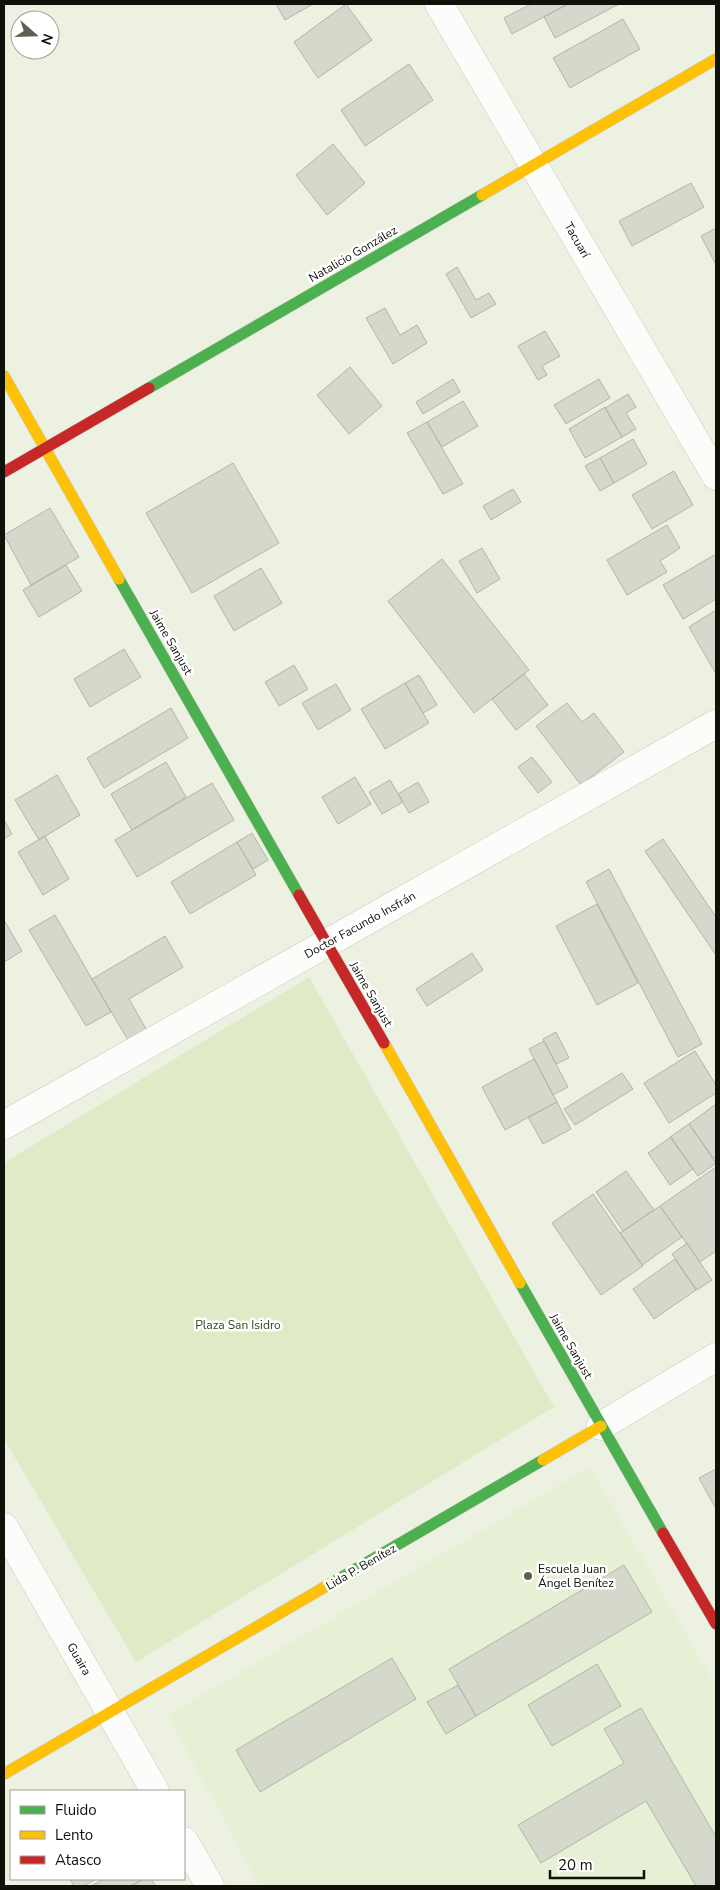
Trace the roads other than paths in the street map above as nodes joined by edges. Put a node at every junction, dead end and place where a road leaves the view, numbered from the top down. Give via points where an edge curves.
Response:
1 (438, 4) edge
2 (716, 59) edge
3 (534, 166) junction
4 (4, 376) edge
5 (45, 448) junction
6 (4, 472) edge
7 (716, 476) edge
8 (716, 724) edge
9 (326, 944) junction
10 (4, 1126) edge
11 (716, 1357) edge
12 (601, 1426) junction
13 (4, 1527) edge
14 (716, 1624) edge
15 (110, 1714) junction
16 (4, 1774) edge
17 (154, 1790) edge
18 (185, 1843) edge
19 (210, 1886) edge

1 - 3 street, Tacuarí
2 - 3 street, Natalicio González
3 - 5 street, Natalicio González
3 - 7 street, Tacuarí
4 - 5 street, Jaime Sanjust
5 - 6 street, Natalicio González
5 - 9 street, Jaime Sanjust
8 - 9 street, Doctor Facundo Insfrán
9 - 10 street, Doctor Facundo Insfrán
9 - 12 street, Jaime Sanjust
11 - 12 street, Lida P. Benítez
12 - 14 street, Jaime Sanjust
12 - 15 street, Lida P. Benítez
13 - 15 street, Guaira
15 - 16 street, Lida P. Benítez
15 - 17 street, Guaira
18 - 19 street

